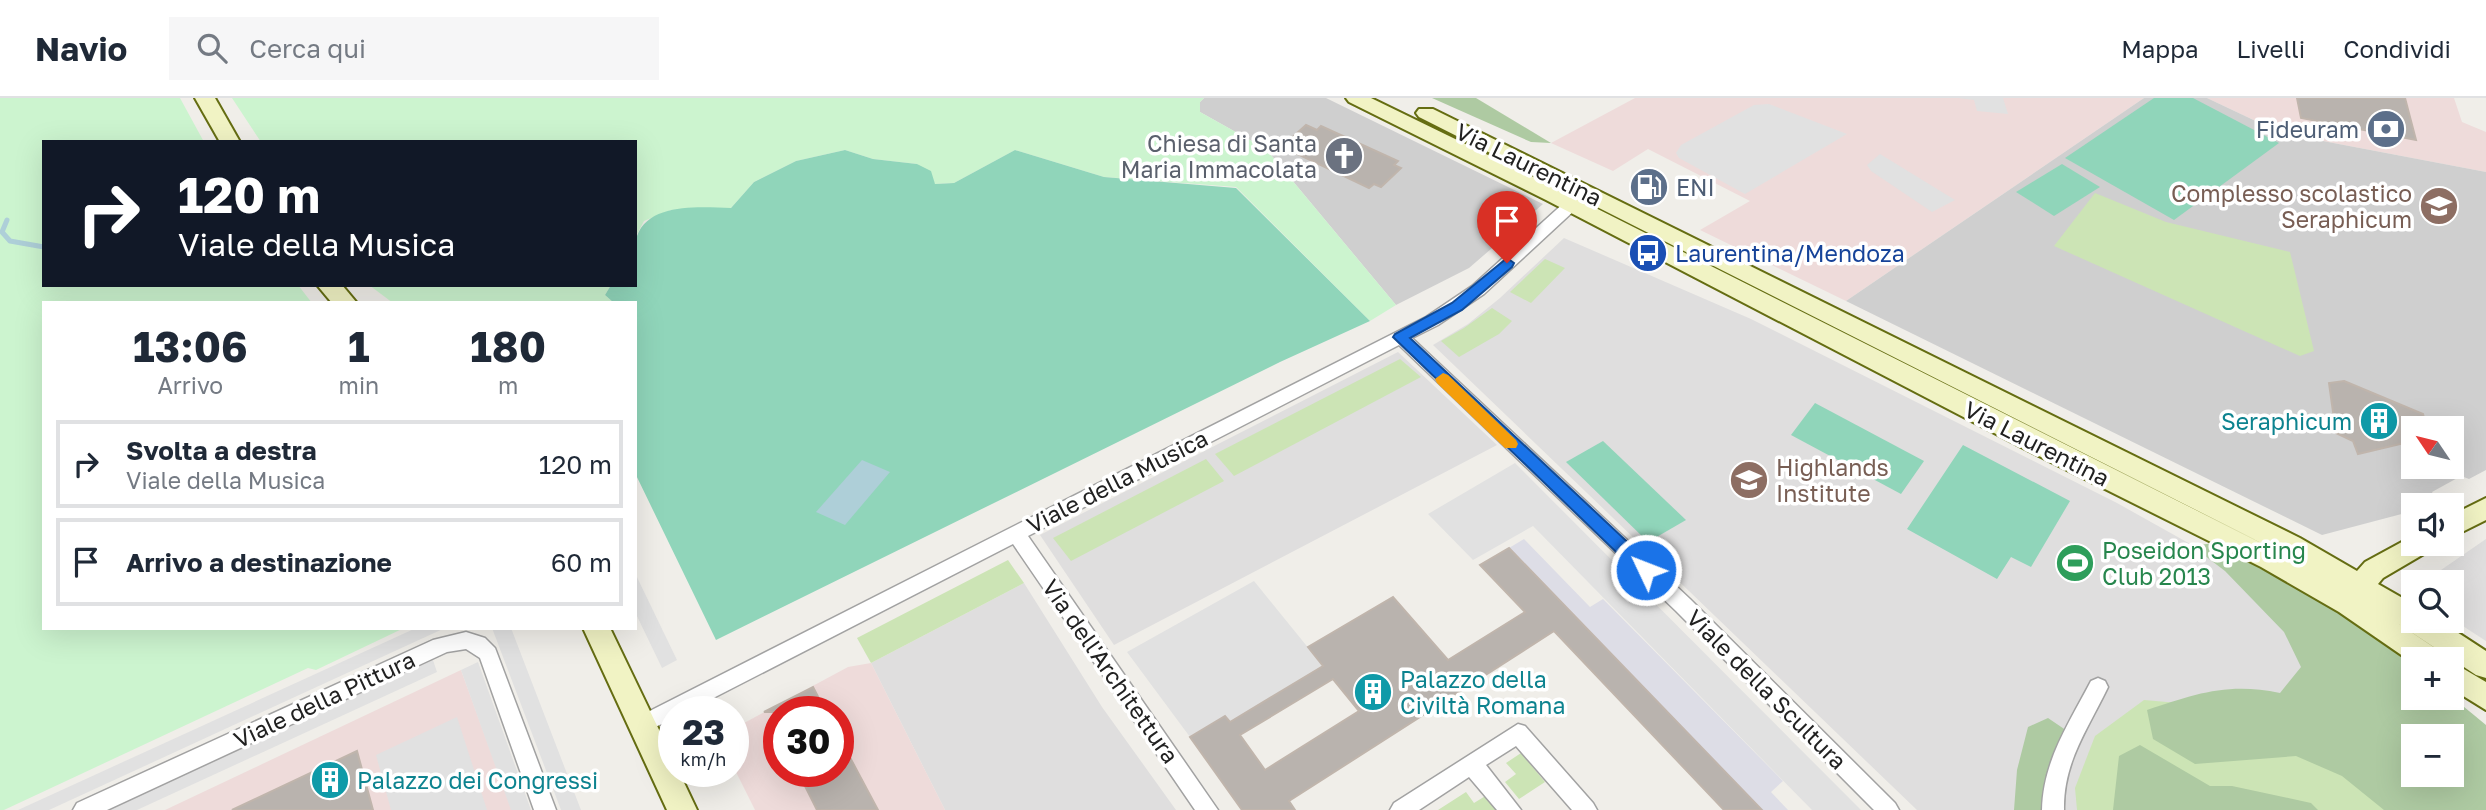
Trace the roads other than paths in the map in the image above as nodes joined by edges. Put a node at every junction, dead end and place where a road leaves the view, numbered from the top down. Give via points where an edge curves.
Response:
1 (205, 98) edge
2 (1356, 98) edge
3 (1394, 98) edge
4 (229, 140) edge
5 (1602, 199) junction
6 (1571, 205) junction
7 (1732, 276) junction
8 (330, 287) edge
9 (344, 301) edge
10 (1400, 337) junction
11 (2486, 508) edge
12 (2464, 520) edge
13 (1015, 532) junction
14 (2401, 555) edge
15 (2354, 594) junction
16 (2401, 613) edge
17 (597, 630) edge
18 (2436, 633) edge
19 (2416, 647) edge
20 (2486, 666) edge
21 (2464, 682) edge
22 (2098, 687) dead end
23 (2486, 698) edge
24 (641, 725) junction
25 (1472, 764) junction
26 (84, 810) edge
27 (545, 810) edge
28 (681, 810) edge
29 (1207, 810) edge
30 (1401, 810) edge
31 (1510, 810) edge
32 (1586, 810) edge
33 (1888, 810) edge
34 (2053, 810) edge

1 - 4 main road
2 - 6 main road, Via Laurentina
3 - 5 main road, Via Laurentina
5 - 6 street
5 - 7 main road, Via Laurentina
6 - 7 main road, Via Laurentina
6 - 10 street, Viale della Musica via 1478,290
7 - 15 main road, Via Laurentina via 2270,559
8 - 9 main road
10 - 13 street, Viale della Musica
10 - 33 street, Viale della Scultura via 1683,605
11 - 12 main road
13 - 24 street, Viale della Musica
13 - 29 street, Via dell'Architettura
14 - 15 main road via 2374,570
15 - 16 main road, Via Laurentina
15 - 19 main road, Via Laurentina
17 - 24 main road
18 - 20 main road
21 - 23 main road
22 - 34 street via 2059,761
24 - 28 main road
25 - 30 street
25 - 31 street
25 - 32 street via 1518,733
26 - 27 street, Viale della Pittura via 445,643 467,640 479,643 488,654

